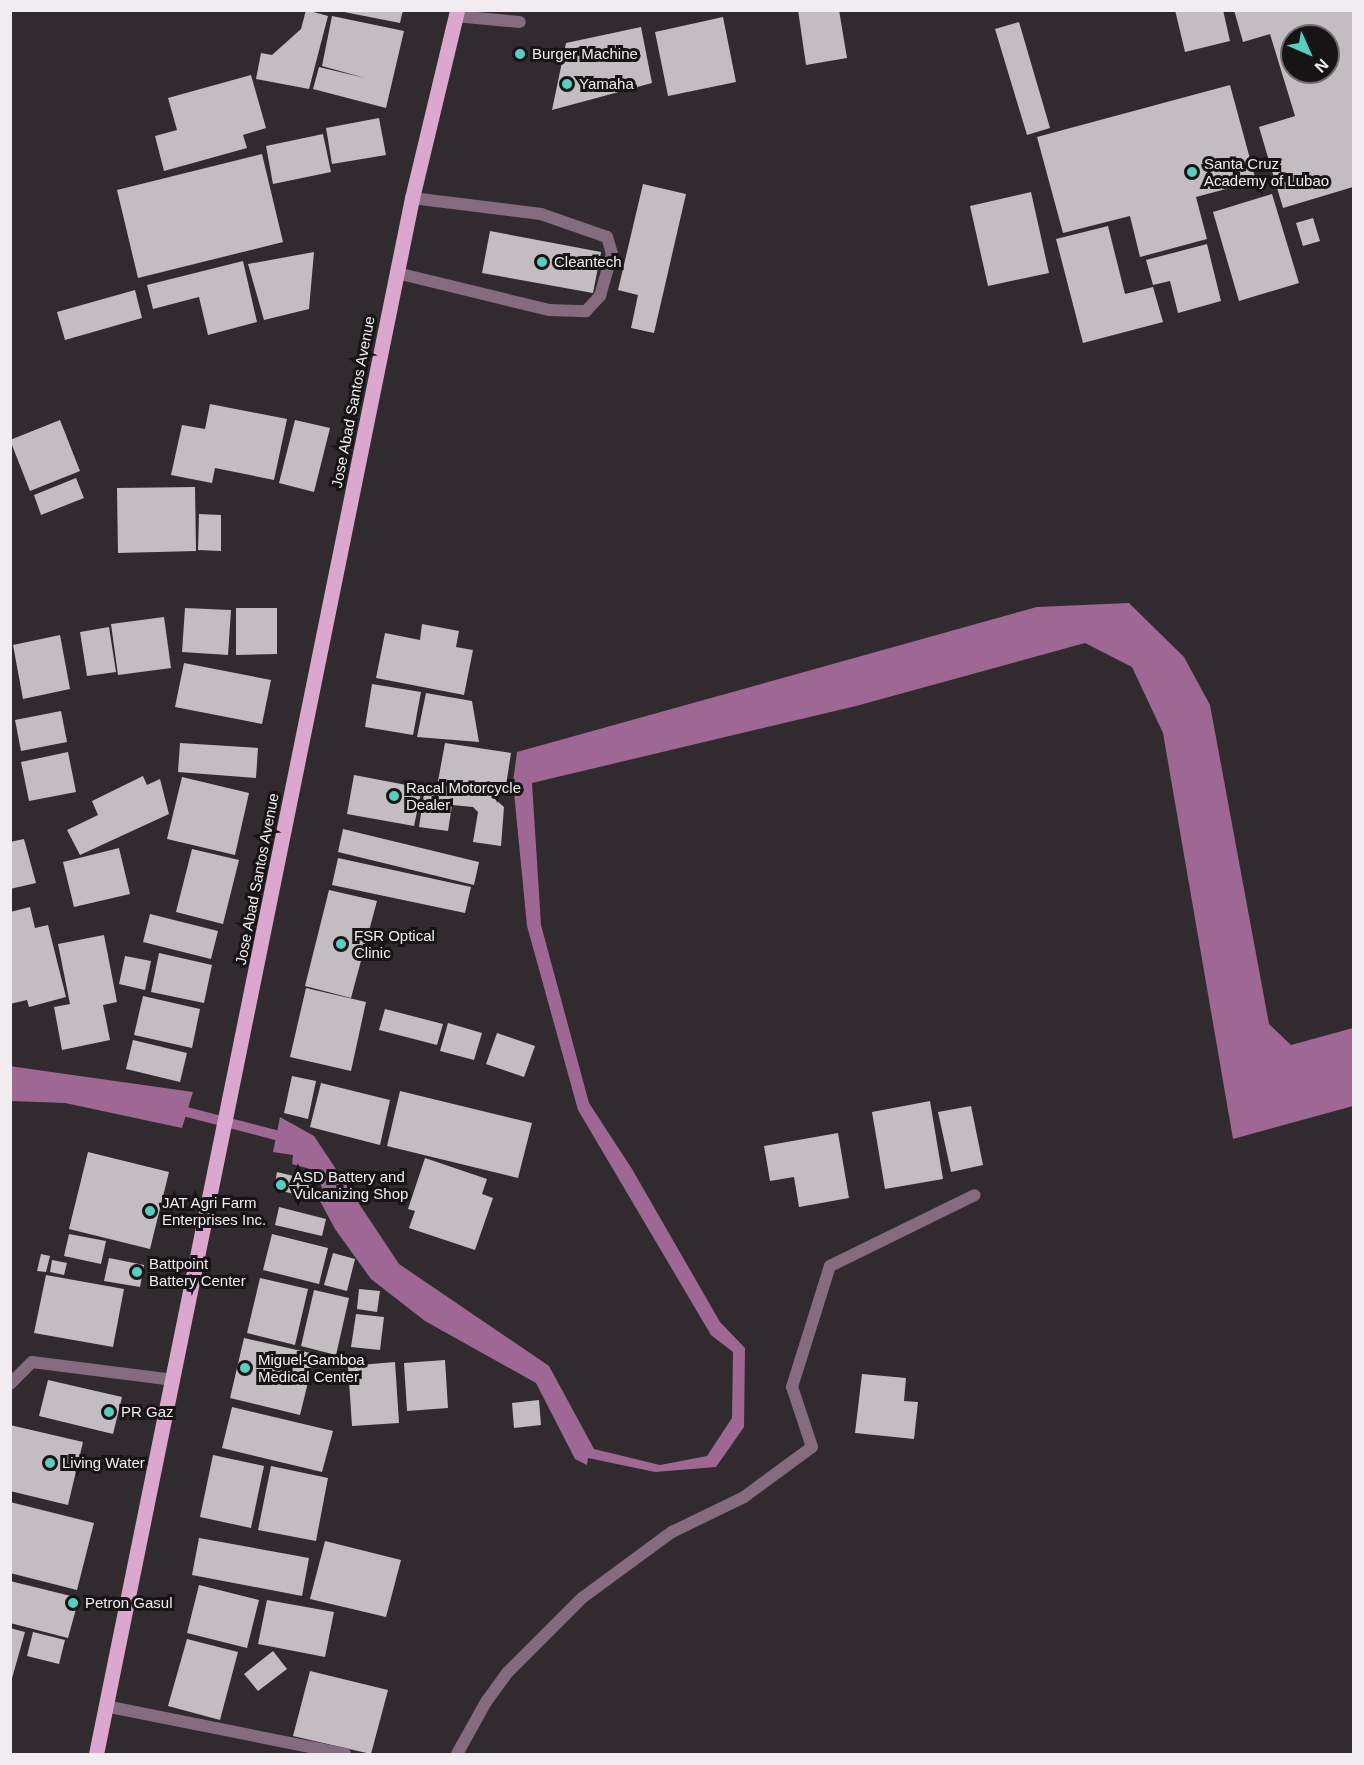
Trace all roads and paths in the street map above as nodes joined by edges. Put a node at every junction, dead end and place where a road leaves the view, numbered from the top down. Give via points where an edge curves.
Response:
1 (456, 13) edge
2 (520, 22) dead end
3 (412, 198) junction
4 (397, 273) junction
5 (975, 1195) dead end
6 (174, 1380) junction
7 (10, 1384) edge
8 (105, 1706) junction
9 (96, 1755) edge
10 (345, 1755) edge
11 (457, 1755) edge

1 - 2 street
1 - 3 main road, Jose Abad Santos Avenue
3 - 4 main road, Jose Abad Santos Avenue
3 - 4 street via 541,214 607,237 612,254 600,297 586,311 549,310
4 - 6 main road, Jose Abad Santos Avenue
5 - 11 street via 831,1266 792,1387 812,1447 744,1497 672,1532 582,1598 508,1672 486,1702
6 - 7 street via 32,1362
6 - 8 main road, Jose Abad Santos Avenue
8 - 9 main road, Jose Abad Santos Avenue
8 - 10 street

